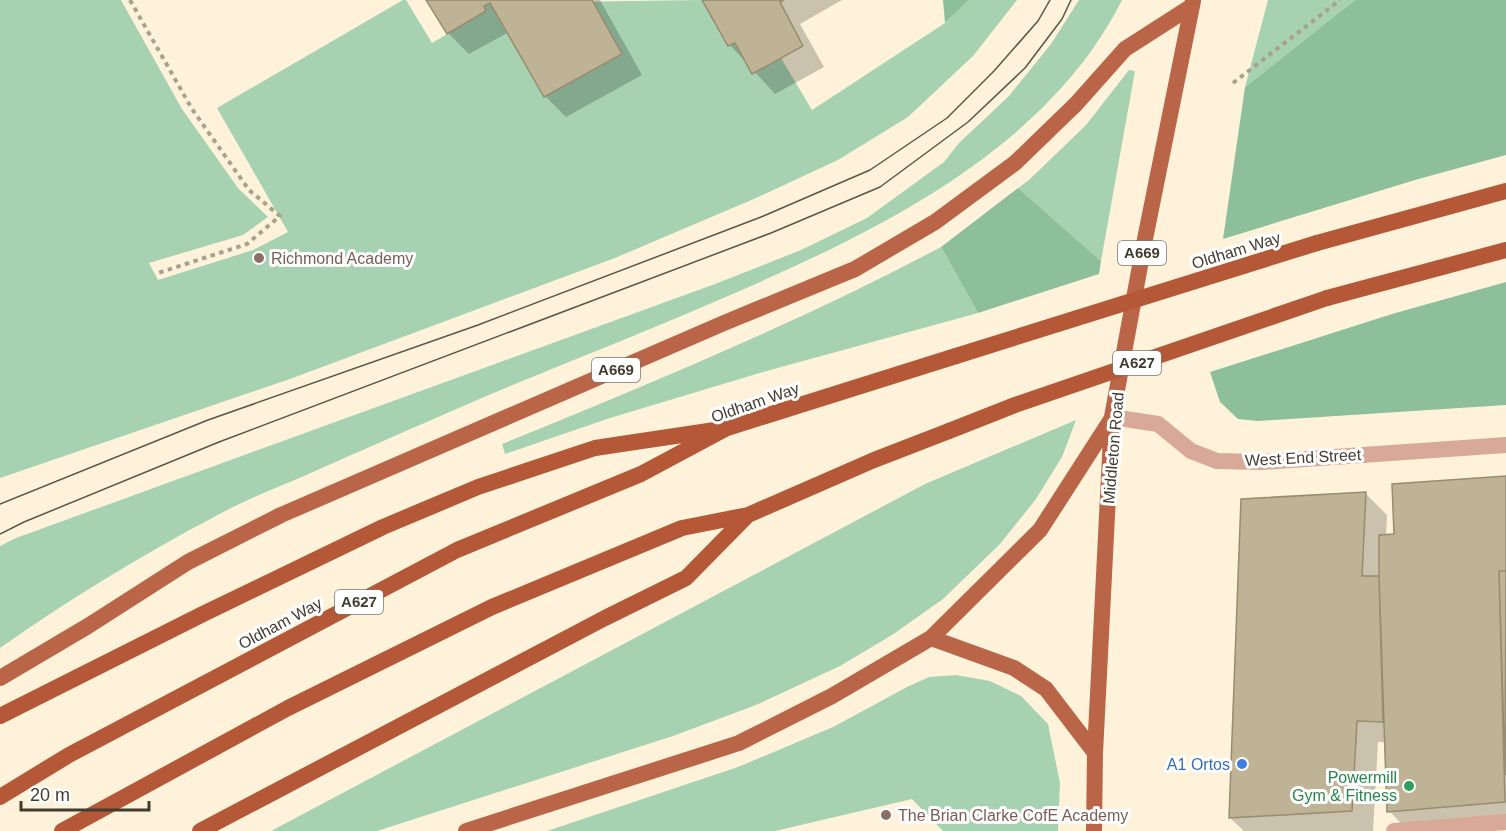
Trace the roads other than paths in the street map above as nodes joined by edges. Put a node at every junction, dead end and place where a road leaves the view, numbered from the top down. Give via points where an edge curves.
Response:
1 (1192, 3) edge
2 (1506, 191) edge
3 (1506, 250) edge
4 (1112, 417) junction
5 (727, 428) junction
6 (1506, 445) edge
7 (748, 515) junction
8 (931, 638) junction
9 (0, 678) edge
10 (0, 716) edge
11 (1095, 753) junction
12 (0, 797) edge
13 (1506, 822) edge
14 (62, 831) edge
15 (200, 831) edge
16 (466, 831) edge
17 (1094, 831) edge
18 (1394, 831) edge

1 - 4 main road, Middleton Road / A669
1 - 9 main road, A669 via 1125,50 1015,163 935,222 855,269 280,515 188,562
2 - 5 highway, Oldham Way / A627, bridge via 1317,243
3 - 7 highway, A627, bridge via 1327,298 1015,405
4 - 6 street, West End Street via 1158,423 1191,450 1217,461 1262,462
4 - 8 main road, A669 via 1040,530
4 - 11 main road, Middleton Road / A669
5 - 10 highway, A627 via 595,448 478,487 383,527
5 - 12 highway, Oldham Way / A627 via 641,474 457,550 69,755
7 - 14 highway, A627 via 682,528 492,607 288,708
7 - 15 highway, A627 via 686,578
8 - 11 main road via 1014,668 1046,689
8 - 16 main road, A669 via 832,696 739,743
11 - 17 main road, Middleton Road / A669
13 - 18 street

